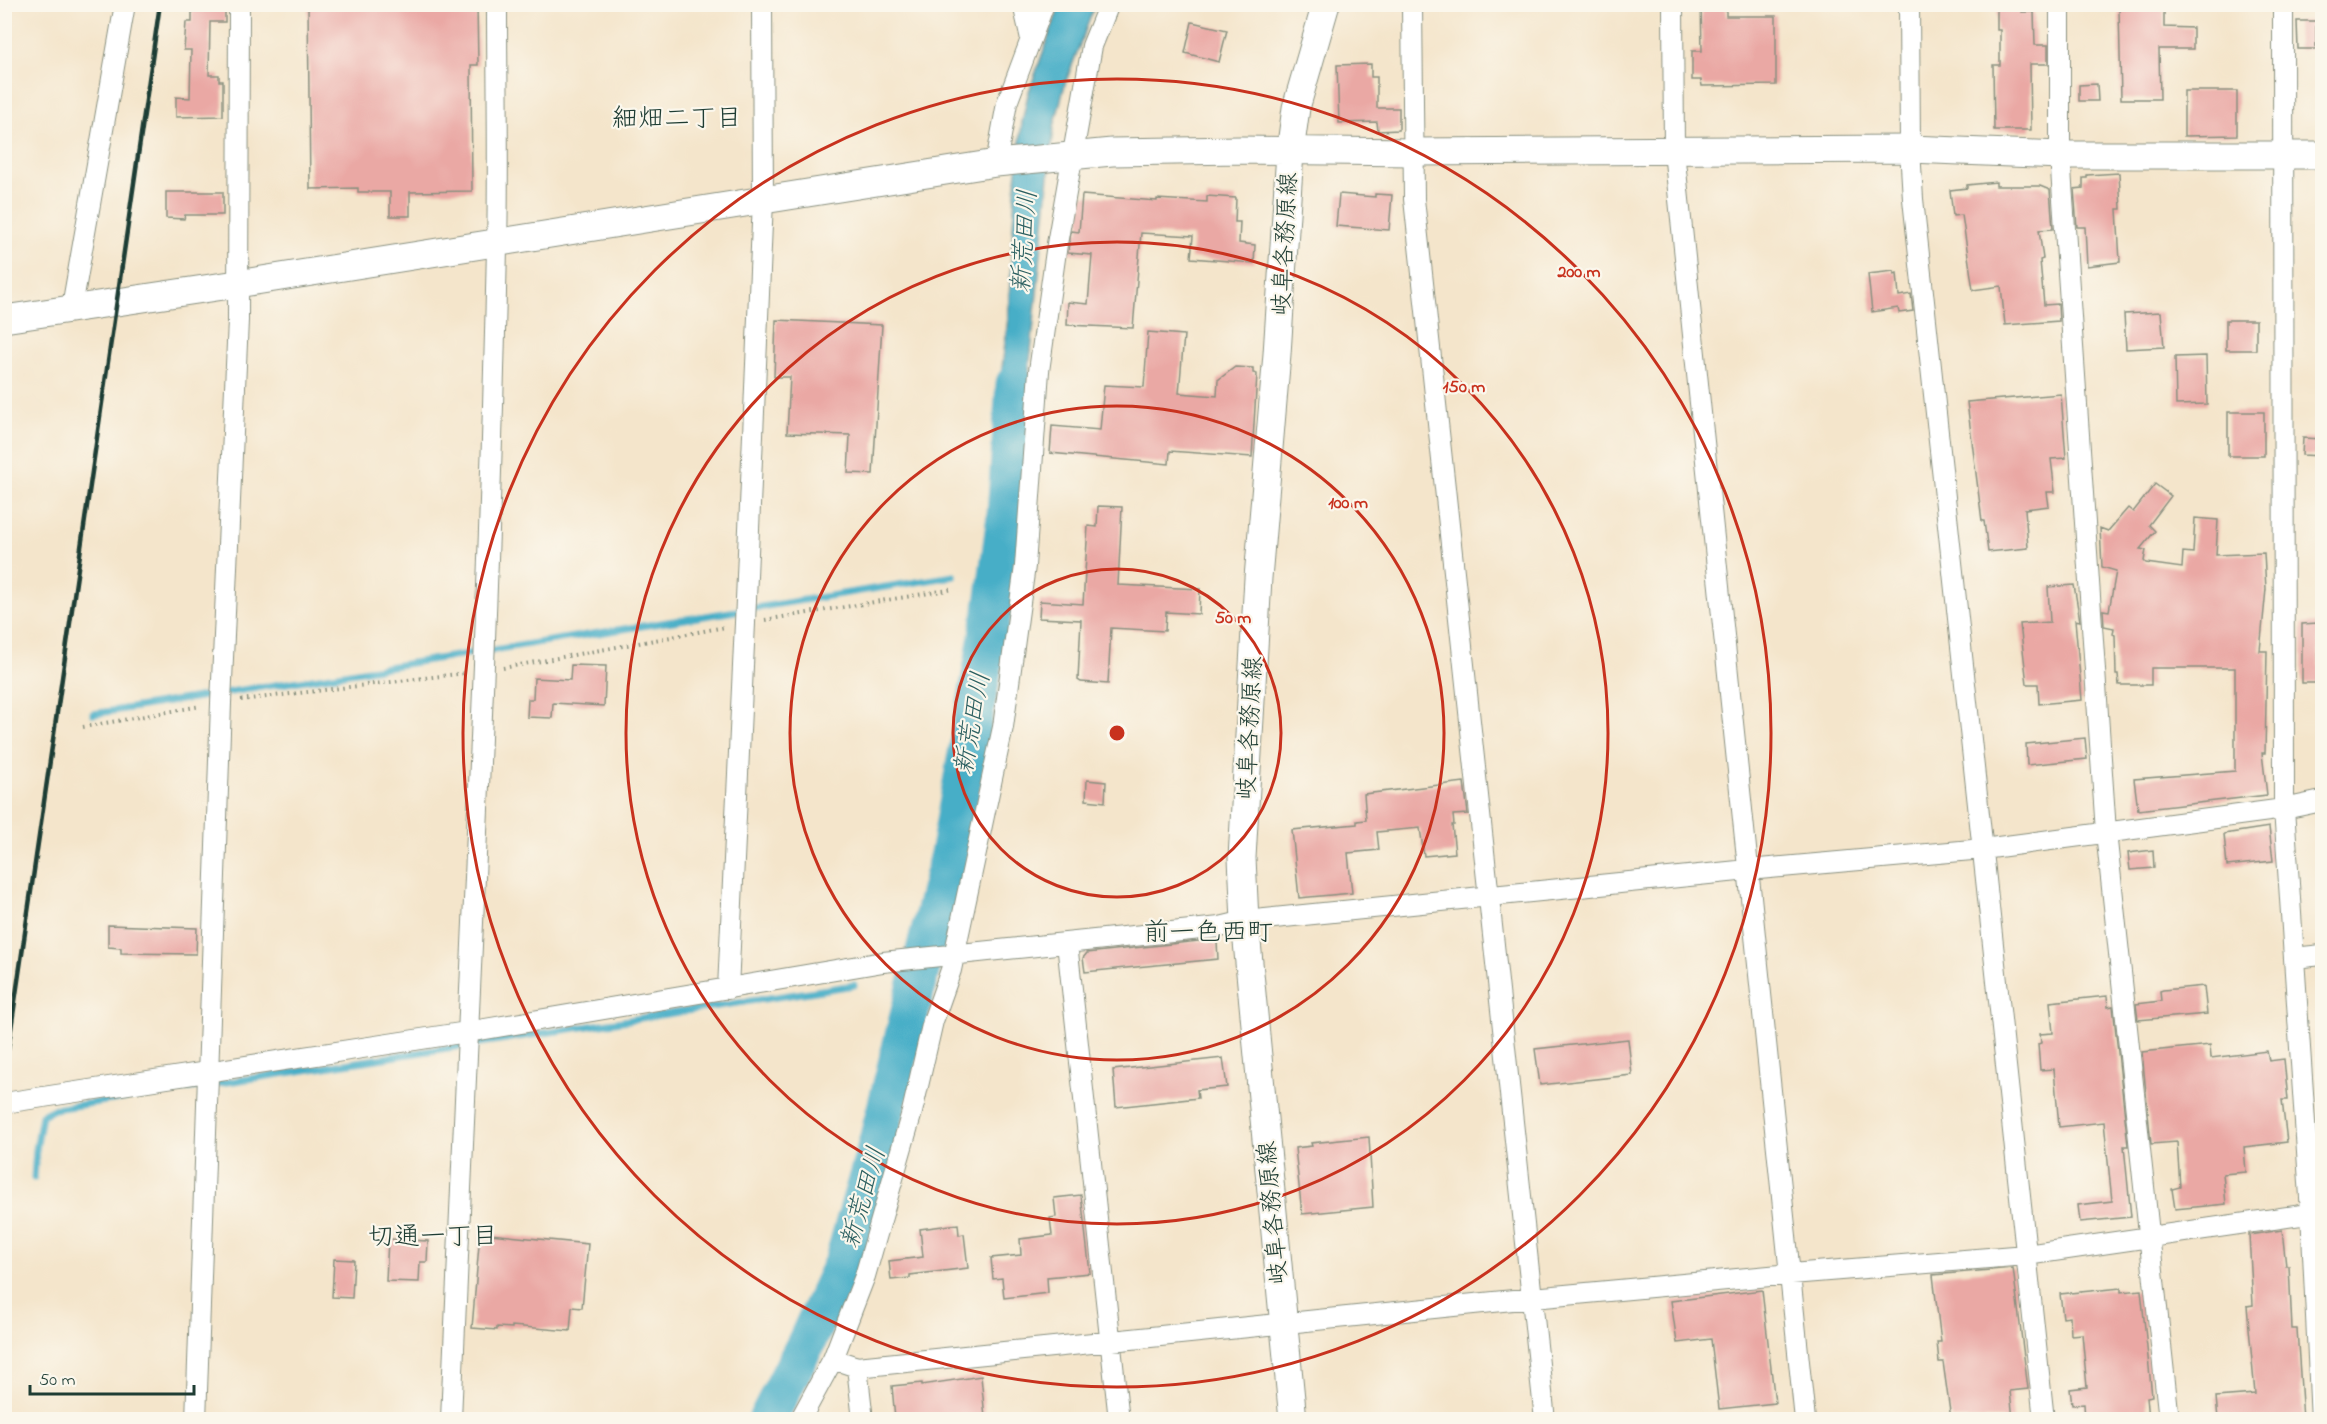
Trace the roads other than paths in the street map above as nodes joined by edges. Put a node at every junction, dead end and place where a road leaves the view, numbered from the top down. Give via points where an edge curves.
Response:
1 (125, 4) edge
2 (239, 4) edge
3 (497, 4) edge
4 (762, 4) edge
5 (1023, 4) edge
6 (1044, 4) edge
7 (1109, 4) edge
8 (1326, 4) edge
9 (1412, 4) edge
10 (1673, 4) edge
11 (1909, 4) edge
12 (2060, 4) edge
13 (2283, 4) edge
14 (1030, 39) junction
15 (1910, 149) junction
16 (1674, 151) junction
17 (1290, 152) junction
18 (1413, 152) junction
19 (2060, 155) junction
20 (2284, 155) junction
21 (2322, 155) edge
22 (1065, 156) junction
23 (1001, 163) junction
24 (762, 200) junction
25 (497, 243) junction
26 (237, 284) junction
27 (72, 307) junction
28 (4, 319) edge
29 (2322, 801) edge
30 (2284, 809) junction
31 (2106, 832) junction
32 (1983, 849) junction
33 (1748, 870) junction
34 (1488, 896) junction
35 (1245, 921) junction
36 (1067, 943) junction
37 (949, 955) junction
38 (2322, 955) edge
39 (2294, 957) junction
40 (728, 989) junction
41 (467, 1032) junction
42 (209, 1071) junction
43 (4, 1103) edge
44 (2317, 1212) edge
45 (2150, 1236) junction
46 (2026, 1255) junction
47 (1791, 1274) junction
48 (1533, 1298) junction
49 (1282, 1325) junction
50 (1111, 1342) junction
51 (833, 1359) junction
52 (857, 1367) junction
53 (196, 1419) edge
54 (451, 1419) edge
55 (800, 1419) edge
56 (863, 1419) edge
57 (1119, 1419) edge
58 (1293, 1419) edge
59 (1545, 1419) edge
60 (1805, 1419) edge
61 (2044, 1419) edge
62 (2169, 1419) edge
63 (2321, 1419) edge

1 - 27 street
2 - 26 street
3 - 25 street
4 - 24 street
5 - 14 street
6 - 14 street
7 - 22 street via 1092,46
8 - 17 street, 岐阜各務原線 via 1296,108
9 - 18 street
10 - 16 street
11 - 15 street
12 - 19 street
13 - 20 street
14 - 23 street via 1007,103
15 - 16 street
15 - 19 street
15 - 32 street
16 - 18 street
16 - 33 street
17 - 18 street
17 - 22 street
17 - 35 street, 岐阜各務原線 via 1258,578 1242,858
18 - 34 street via 1414,199
19 - 20 street
19 - 31 street
20 - 21 street
20 - 30 street
22 - 23 street
22 - 37 street via 1039,371 1025,566 1003,727
23 - 24 street
24 - 25 street
24 - 40 street
25 - 26 street
25 - 41 street via 485,671
26 - 27 street
26 - 42 street
27 - 28 street
29 - 30 street
30 - 31 street
30 - 39 street
31 - 32 street
31 - 45 street
32 - 33 street
32 - 46 street
33 - 34 street
33 - 47 street
34 - 35 street
34 - 48 street
35 - 36 street
35 - 49 street, 岐阜各務原線
36 - 37 street
36 - 50 street
37 - 40 street
37 - 51 street via 951,970 933,1021 912,1112 865,1276
38 - 39 street
39 - 44 street
40 - 41 street
41 - 42 street
41 - 54 street
42 - 43 street
42 - 53 street
44 - 45 street
44 - 63 street
45 - 46 street
45 - 62 street
46 - 47 street
46 - 61 street
47 - 48 street
47 - 60 street
48 - 49 street
48 - 59 street
49 - 50 street
49 - 58 street, 岐阜各務原線
50 - 52 street
50 - 57 street
51 - 52 street
51 - 55 street
52 - 56 street

